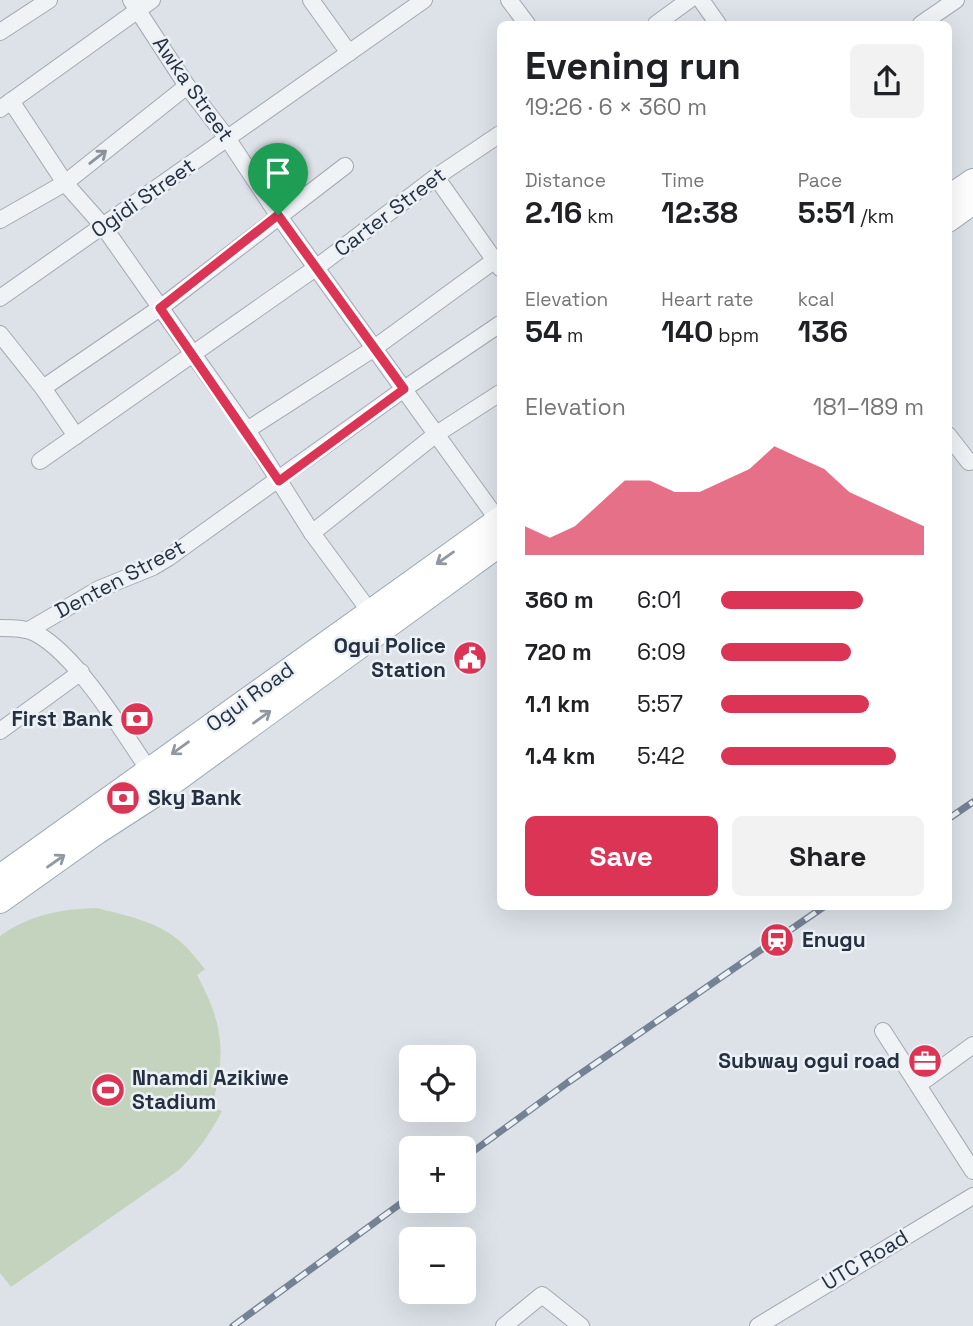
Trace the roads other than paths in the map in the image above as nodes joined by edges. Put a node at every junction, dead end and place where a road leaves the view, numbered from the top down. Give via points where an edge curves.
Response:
1 (49, 0) edge
2 (152, 0) edge
3 (311, 0) edge
4 (424, 0) edge
5 (509, 0) edge
6 (689, 0) edge
7 (701, 0) edge
8 (956, 0) edge
9 (134, 5) edge
10 (525, 21) edge
11 (660, 21) edge
12 (716, 21) edge
13 (925, 21) edge
14 (0, 32) edge
15 (349, 53) junction
16 (187, 86) junction
17 (6, 105) edge
18 (497, 136) edge
19 (228, 138) junction
20 (345, 166) dead end
21 (436, 177) junction
22 (65, 183) junction
23 (960, 192) edge
24 (952, 211) edge
25 (278, 215) junction
26 (0, 220) edge
27 (103, 226) junction
28 (497, 263) edge
29 (497, 265) edge
30 (317, 268) junction
31 (0, 298) edge
32 (160, 308) junction
33 (497, 326) edge
34 (0, 334) edge
35 (373, 349) junction
36 (193, 354) junction
37 (43, 388) junction
38 (404, 389) junction
39 (497, 395) edge
40 (247, 430) junction
41 (435, 435) junction
42 (76, 436) junction
43 (952, 440) edge
44 (40, 461) dead end
45 (969, 461) dead end
46 (279, 481) junction
47 (497, 524) edge
48 (497, 530) edge
49 (312, 533) junction
50 (376, 621) junction
51 (0, 628) edge
52 (29, 630) junction
53 (81, 673) junction
54 (0, 731) edge
55 (155, 780) junction
56 (0, 877) edge
57 (0, 901) edge
58 (883, 1031) dead end
59 (973, 1045) edge
60 (918, 1084) junction
61 (973, 1171) edge
62 (973, 1196) edge
63 (504, 1326) edge
64 (581, 1326) edge
65 (758, 1326) edge

1 - 14 street
2 - 9 street
3 - 15 street
4 - 15 street, Ogidi Street
5 - 10 street
6 - 11 street
7 - 12 street
8 - 13 street
9 - 16 street, Awka Street
9 - 17 street
15 - 19 street, Ogidi Street
16 - 19 street, Awka Street
22 -> 16 street
17 - 22 street
18 - 21 street, Carter Street
19 - 25 street, Awka Street
19 - 27 street, Ogidi Street
20 - 25 street
21 - 28 street
21 - 30 street, Carter Street
22 - 26 street
22 - 27 street
23 - 24 main road
25 - 30 street, Awka Street
25 - 32 street
27 - 31 street, Ogidi Street
27 - 32 street
29 - 35 street
30 - 35 street, Awka Street
30 - 36 street, Carter Street
32 - 36 street
32 - 37 street
33 - 38 street, Denten Street
34 - 37 street
35 - 38 street, Awka Street
35 - 40 street
36 - 40 street
36 - 42 street, Carter Street
37 - 42 street
38 - 41 street, Awka Street
38 - 46 street, Denten Street
39 - 41 street
40 - 46 street
41 - 47 street, Awka Street
41 - 49 street
42 - 44 street, Carter Street
43 - 45 street
46 - 49 street
46 - 52 street, Denten Street via 153,567 99,589
48 - 50 main road, Ogui Road
49 - 50 street
50 - 55 main road, Ogui Road
51 - 52 street
52 - 53 street via 47,640
53 - 54 street
53 - 55 street
55 - 56 main road, Ogui Road
57 -> 55 main road, Ogui Road via 97,832
58 - 60 street
59 - 60 street
60 - 61 street
62 - 65 street, UTC Road
63 - 64 street via 542,1295

